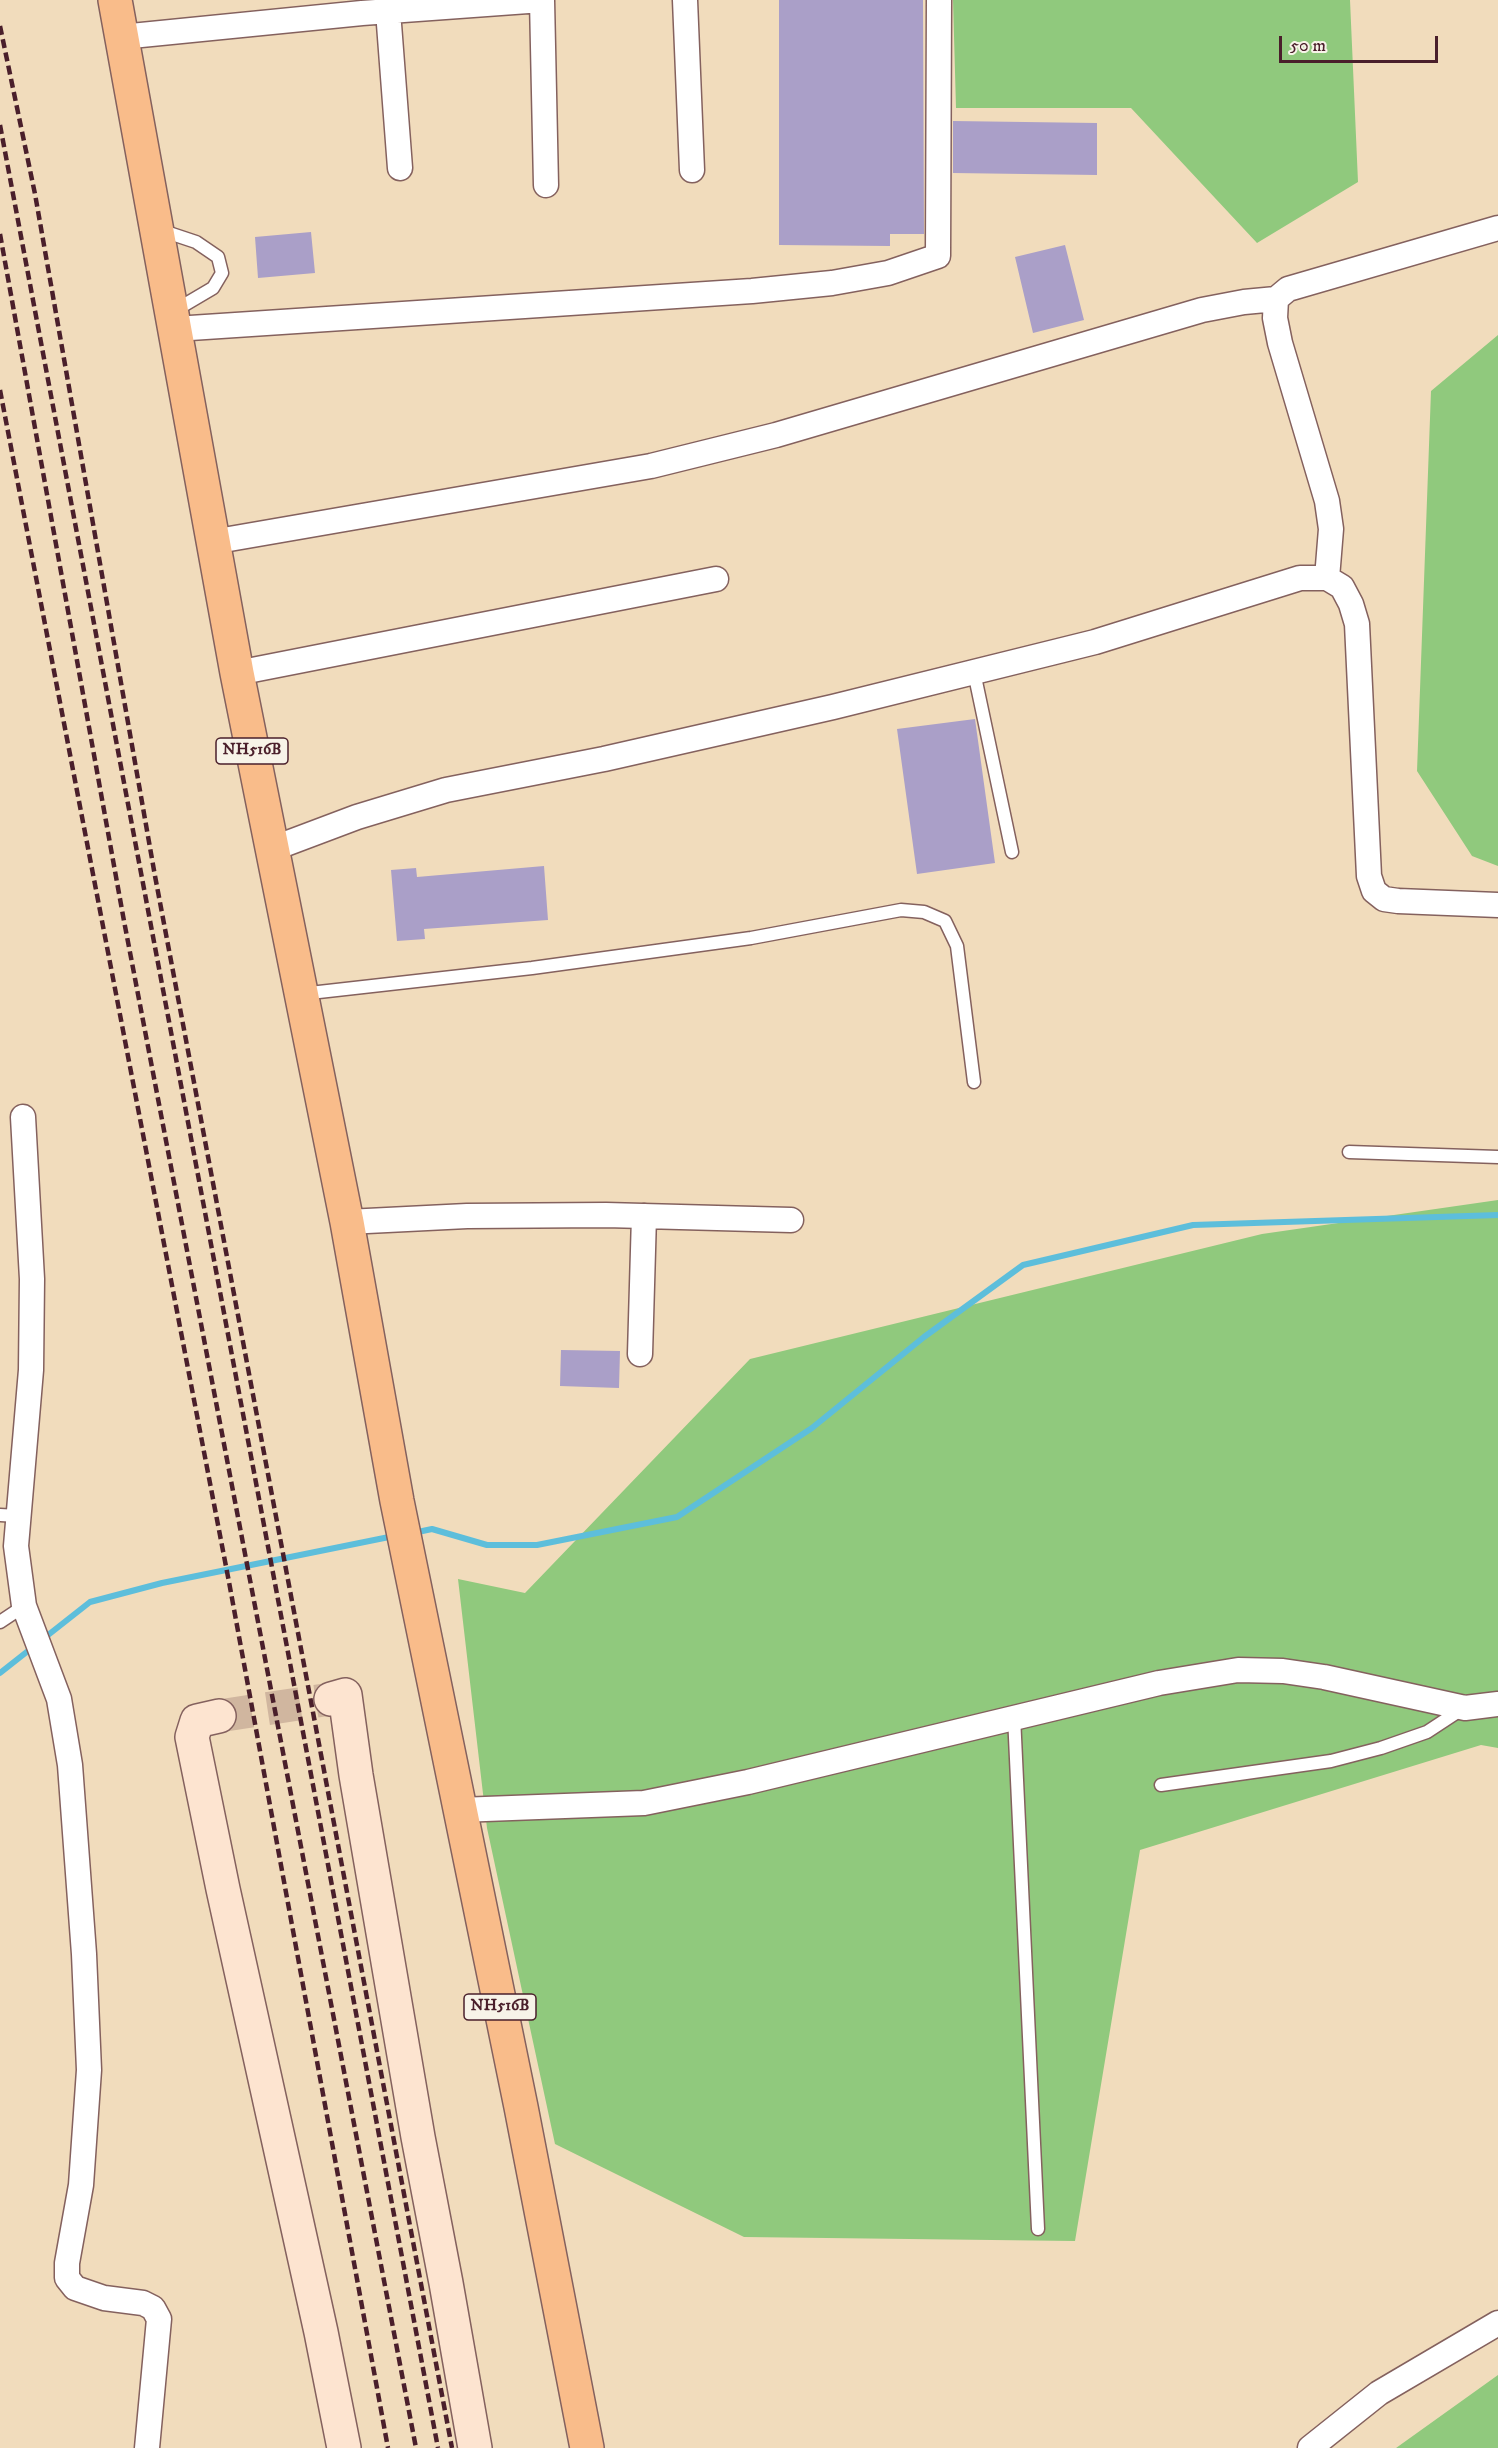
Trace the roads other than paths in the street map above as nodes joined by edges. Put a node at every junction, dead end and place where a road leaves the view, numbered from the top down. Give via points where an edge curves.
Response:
1 (115, 0) edge
2 (685, 0) edge
3 (939, 0) edge
4 (388, 11) junction
5 (121, 37) junction
6 (400, 168) dead end
7 (692, 170) dead end
8 (546, 185) dead end
9 (156, 228) junction
10 (1498, 228) edge
11 (1276, 299) junction
12 (173, 321) junction
13 (212, 542) junction
14 (1327, 578) junction
15 (716, 579) dead end
16 (974, 672) junction
17 (237, 673) junction
18 (272, 849) junction
19 (1012, 852) dead end
20 (1498, 905) edge
21 (300, 994) junction
22 (975, 1082) dead end
23 (23, 1117) dead end
24 (1349, 1152) dead end
25 (1498, 1157) edge
26 (644, 1216) junction
27 (791, 1220) dead end
28 (347, 1222) junction
29 (640, 1354) dead end
30 (9, 1516) edge
31 (28, 1616) junction
32 (0, 1622) edge
33 (331, 1699) tunnel mouth
34 (1498, 1704) edge
35 (1465, 1708) junction
36 (219, 1716) tunnel mouth
37 (1014, 1716) junction
38 (1161, 1785) dead end
39 (459, 1810) junction
40 (1038, 2229) dead end
41 (1498, 2323) edge
42 (147, 2448) edge
43 (344, 2448) edge
44 (475, 2448) edge
45 (587, 2448) edge
46 (1310, 2448) edge

1 - 5 highway, NH516B
2 - 7 street
3 - 12 street via 938,256 888,273 752,291
4 - 5 street
4 - 6 street
4 - 8 street via 542,0
5 - 9 highway, NH516B
9 - 12 highway, NH516B
9 - 12 lane via 196,242 218,257 222,273 213,288
10 - 11 street via 1287,289
11 - 13 street via 1202,310 776,435 651,466
11 - 14 street via 1280,343 1327,501 1331,529
12 - 13 highway, NH516B
13 - 17 highway, NH516B
14 - 16 street via 1300,578 1095,642
14 - 20 street via 1342,587 1356,624 1369,876 1374,891 1384,899 1398,901
15 - 17 street
16 - 18 street via 604,759 446,790 357,817
16 - 19 lane
17 - 18 highway, NH516B
18 - 21 highway, NH516B
21 - 22 lane via 740,939 901,910 924,912 945,921 957,946
21 - 28 highway, NH516B
23 - 30 street via 32,1279 31,1370
24 - 25 lane
26 - 27 street
26 - 28 street via 467,1216
26 - 29 street
28 - 39 highway, NH516B via 397,1501
30 - 31 street
31 - 32 lane
31 - 42 street via 59,1699 70,1765 84,1954 89,2070 81,2186 67,2278 84,2292 143,2303 153,2308 159,2319
33 - 44 street via 345,1695 418,2137
34 - 35 street
35 - 37 street via 1324,1677 1238,1670 1159,1683
35 - 38 lane via 1427,1732 1331,1761
36 - 43 street via 197,1721 192,1737
37 - 39 street via 748,1782 644,1803
37 - 40 lane
39 - 45 highway, NH516B
41 - 46 street via 1379,2393

